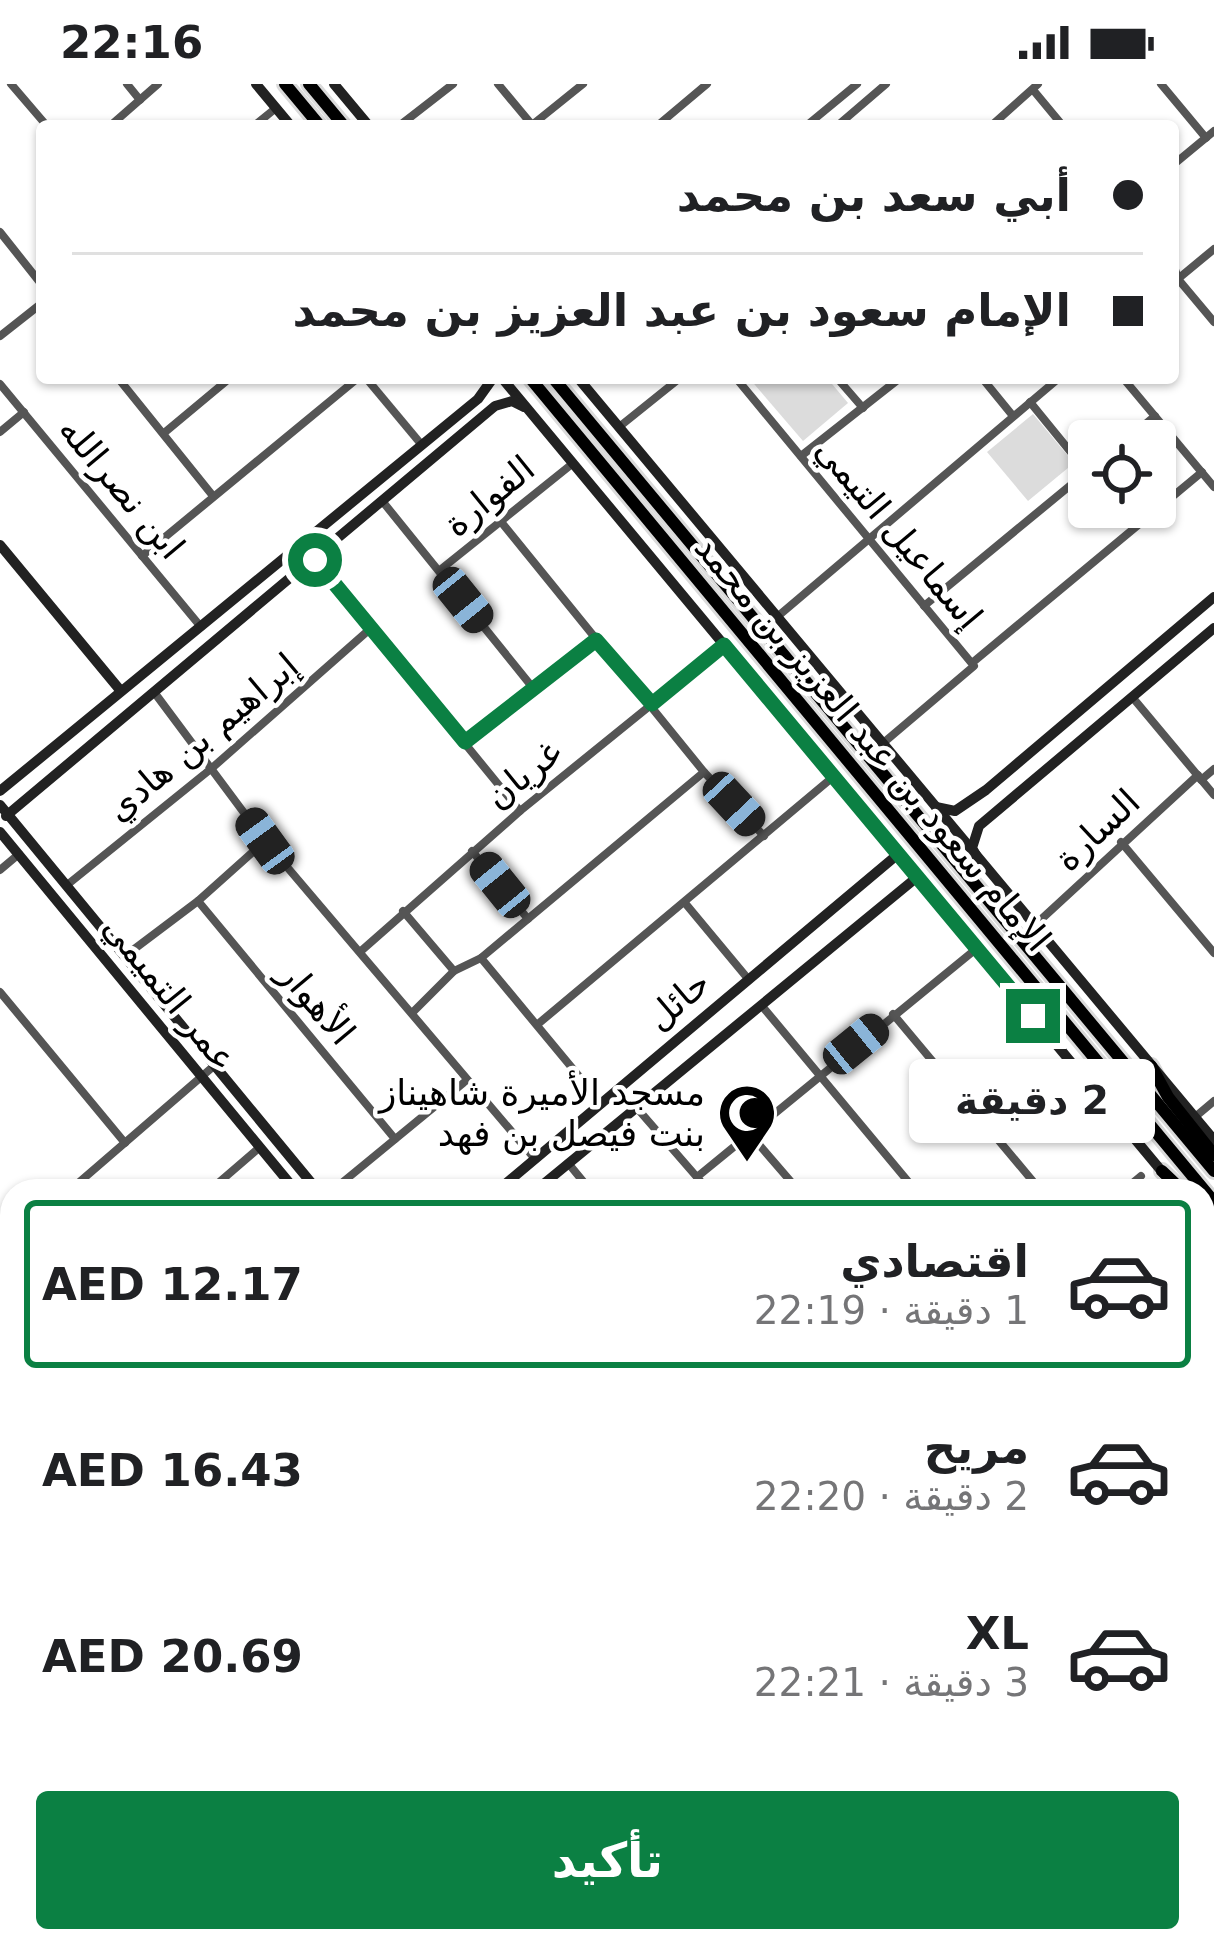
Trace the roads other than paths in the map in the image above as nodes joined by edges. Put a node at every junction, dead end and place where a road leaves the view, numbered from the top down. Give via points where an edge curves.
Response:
1 (11, 84) edge
2 (127, 84) edge
3 (158, 84) edge
4 (256, 84) edge
5 (285, 84) edge
6 (309, 84) edge
7 (334, 84) edge
8 (453, 84) edge
9 (498, 84) edge
10 (583, 84) edge
11 (707, 84) edge
12 (857, 84) edge
13 (886, 84) edge
14 (1161, 84) edge
15 (1036, 87) edge
16 (140, 100) junction
17 (276, 108) junction
18 (42, 120) edge
19 (117, 120) edge
20 (261, 120) edge
21 (286, 120) edge
22 (312, 120) edge
23 (342, 120) edge
24 (364, 120) edge
25 (407, 120) edge
26 (528, 120) edge
27 (540, 120) edge
28 (664, 120) edge
29 (813, 120) edge
30 (843, 120) edge
31 (998, 120) edge
32 (1059, 120) edge
33 (1210, 135) edge
34 (1179, 160) edge
35 (0, 232) edge
36 (1214, 249) edge
37 (36, 277) edge
38 (1179, 278) edge
39 (1179, 285) edge
40 (36, 308) edge
41 (1214, 322) edge
42 (0, 336) edge
43 (0, 384) edge
44 (123, 384) edge
45 (223, 384) edge
46 (354, 384) edge
47 (367, 384) edge
48 (489, 384) edge
49 (507, 384) edge
50 (535, 384) edge
51 (558, 384) edge
52 (583, 384) edge
53 (673, 384) edge
54 (741, 384) edge
55 (842, 384) edge
56 (893, 384) edge
57 (987, 384) edge
58 (1051, 384) edge
59 (1128, 384) edge
60 (1030, 402) junction
61 (863, 408) junction
62 (529, 410) junction
63 (24, 412) junction
64 (1013, 416) junction
65 (1155, 416) junction
66 (1150, 420) edge
67 (620, 427) junction
68 (0, 432) edge
69 (164, 434) junction
70 (421, 445) junction
71 (1068, 447) edge
72 (801, 457) junction
73 (572, 464) junction
74 (1202, 472) junction
75 (1068, 487) edge
76 (1214, 487) edge
77 (213, 496) junction
78 (383, 502) junction
79 (502, 524) junction
80 (867, 537) junction
81 (0, 545) edge
82 (142, 556) junction
83 (315, 560) junction
84 (440, 570) junction
85 (1214, 597) edge
86 (924, 606) junction
87 (777, 617) junction
88 (201, 627) junction
89 (1214, 628) edge
90 (370, 629) junction
91 (596, 640) junction
92 (724, 645) junction
93 (973, 665) junction
94 (533, 688) junction
95 (120, 690) junction
96 (154, 692) junction
97 (1133, 698) junction
98 (652, 704) junction
99 (465, 742) junction
100 (882, 744) junction
101 (212, 768) junction
102 (1214, 769) edge
103 (704, 772) junction
104 (833, 778) junction
105 (1200, 778) junction
106 (0, 791) edge
107 (1214, 795) edge
108 (975, 799) junction
109 (929, 802) junction
110 (3, 811) edge
111 (520, 811) junction
112 (988, 818) junction
113 (0, 832) edge
114 (764, 836) junction
115 (265, 841) junction
116 (1121, 842) junction
117 (472, 851) junction
118 (19, 854) junction
119 (897, 855) junction
120 (981, 865) junction
121 (882, 868) junction
122 (0, 870) edge
123 (916, 878) junction
124 (67, 885) junction
125 (900, 890) junction
126 (198, 901) junction
127 (685, 903) junction
128 (403, 911) junction
129 (528, 919) junction
130 (1034, 926) junction
131 (976, 949) junction
132 (361, 951) junction
133 (1214, 952) edge
134 (125, 956) junction
135 (481, 958) junction
136 (454, 971) junction
137 (748, 980) junction
138 (0, 992) edge
139 (761, 1005) junction
140 (413, 1012) junction
141 (893, 1014) junction
142 (538, 1024) junction
143 (215, 1065) junction
144 (1150, 1066) junction
145 (819, 1075) junction
146 (200, 1079) junction
147 (467, 1080) junction
148 (1214, 1101) edge
149 (602, 1104) junction
150 (636, 1107) junction
151 (1195, 1117) junction
152 (749, 1133) junction
153 (395, 1139) junction
154 (1214, 1140) edge
155 (125, 1143) junction
156 (260, 1148) junction
157 (1214, 1156) edge
158 (535, 1159) junction
159 (568, 1163) junction
160 (1162, 1171) joint
161 (1214, 1171) edge
162 (1141, 1176) dead end
163 (698, 1177) joint
164 (551, 1178) edge
165 (82, 1179) edge
166 (223, 1179) edge
167 (286, 1179) edge
168 (308, 1179) edge
169 (347, 1179) edge
170 (511, 1179) edge
171 (581, 1179) edge
172 (789, 1179) edge
173 (906, 1179) edge
174 (1032, 1179) edge
175 (1137, 1179) edge
176 (1169, 1179) edge
177 (1195, 1179) edge

1 - 18 street
2 - 16 street
3 - 16 street
4 - 17 street
5 - 22 main road
6 - 23 main road
7 - 24 street
8 - 25 street
9 - 26 street
10 - 27 street
11 - 28 street
12 - 29 street
13 - 30 street
14 - 33 street
15 - 31 street
15 - 32 street
16 - 19 street
17 - 20 street
17 - 21 street
33 - 34 street
35 - 37 street
36 - 38 street
39 - 41 street
40 - 42 street
43 - 63 street, ابن نصرالله
44 - 69 street
45 - 69 street
46 - 77 street
47 - 70 street
48 - 70 street
49 - 62 street, الإمام سعود بن عبد العزيز بن محمد
50 - 177 main road, الإمام سعود بن عبد العزيز بن محمد
51 - 161 main road, الإمام سعود بن عبد العزيز بن محمد
52 - 67 street, الإمام سعود بن عبد العزيز بن محمد
53 - 67 street
54 - 72 street, إسماعيل التيمي
55 - 61 street
56 - 61 street
57 - 64 street
58 - 60 street
59 - 65 street
60 - 64 street
60 - 71 street
61 - 72 street
62 - 73 street, الإمام سعود بن عبد العزيز بن محمد
62 - 78 street via 512,401 495,406
63 - 68 street
63 - 82 street, ابن نصرالله
64 - 80 street
65 - 66 street
65 - 74 street
67 - 87 street, الإمام سعود بن عبد العزيز بن محمد
69 - 77 street
70 - 88 street
72 - 80 street, إسماعيل التيمي
73 - 79 street, الفوارة
73 - 92 street, الإمام سعود بن عبد العزيز بن محمد
74 - 76 street
74 - 93 street
75 - 86 street
77 - 82 street
78 - 83 street
78 - 84 street
79 - 84 street, الفوارة
79 - 91 street
80 - 86 street, إسماعيل التيمي
80 - 87 street
81 - 95 street
82 - 88 street, ابن نصرالله
83 - 90 street
83 - 96 street
84 - 94 street
85 - 108 street
86 - 93 street, إسماعيل التيمي
87 - 100 street, الإمام سعود بن عبد العزيز بن محمد
88 - 95 street
89 - 97 street
90 - 99 street
90 - 101 street, إبراهيم بن هادي
91 - 94 street
91 - 98 street
92 - 98 street, غريان
92 - 104 street, الإمام سعود بن عبد العزيز بن محمد
93 - 100 street
94 - 99 street
95 - 106 street
96 - 101 street
96 - 110 street
97 - 105 street
97 - 112 street
98 - 103 street
98 - 111 street, غريان
99 - 111 street
100 - 109 street, الإمام سعود بن عبد العزيز بن محمد
101 - 115 street
101 - 124 street, إبراهيم بن هادي
102 - 105 street, السارة
103 - 114 street
103 - 129 street
104 - 114 street
104 - 119 street, الإمام سعود بن عبد العزيز بن محمد
105 - 107 street
105 - 116 street, السارة
108 - 109 street via 944,812
108 - 112 street via 973,817
109 - 120 street, الإمام سعود بن عبد العزيز بن محمد
110 - 124 street
111 - 117 street, غريان
112 - 120 street via 972,848
113 - 118 street, عمر التميمي
114 - 127 street
115 - 126 street
115 - 132 street
116 - 130 street, السارة
116 - 133 street
117 - 128 street, غريان
117 - 129 street
118 - 122 street
118 - 146 street, عمر التميمي
119 - 121 street, حائل
119 - 123 street, الإمام سعود بن عبد العزيز بن محمد
120 - 130 street, الإمام سعود بن عبد العزيز بن محمد
121 - 125 street
121 - 137 street, حائل
123 - 125 street, حائل
123 - 131 street, الإمام سعود بن عبد العزيز بن محمد
124 - 134 street
125 - 139 street, حائل
126 - 134 street
126 - 153 street, الأهوار
127 - 137 street
127 - 142 street
128 - 132 street, غريان
128 - 136 street
129 - 135 street
130 - 144 street, الإمام سعود بن عبد العزيز بن محمد
131 - 141 street
131 - 160 street, الإمام سعود بن عبد العزيز بن محمد
132 - 140 street
134 - 143 street
135 - 136 street
135 - 142 street
136 - 140 street
137 - 149 street, حائل
138 - 155 street
139 - 145 street
139 - 150 street, حائل
140 - 147 street
141 - 145 street
141 - 174 street
142 - 149 street
143 - 146 street
143 - 168 street
144 - 151 street, الإمام سعود بن عبد العزيز بن محمد
144 - 157 main road
145 - 152 street
145 - 173 street
146 - 155 street
146 - 156 street, عمر التميمي
147 - 153 street
147 - 158 street
148 - 151 street
149 - 158 street, حائل
150 - 159 street, حائل
150 - 163 street
151 - 154 street, الإمام سعود بن عبد العزيز بن محمد
152 - 163 street
152 - 172 street
153 - 169 street
155 - 165 street
156 - 166 street
156 - 167 street, عمر التميمي
158 - 170 street, حائل
159 - 164 street, حائل
159 - 171 street
160 - 176 main road
162 - 175 street

